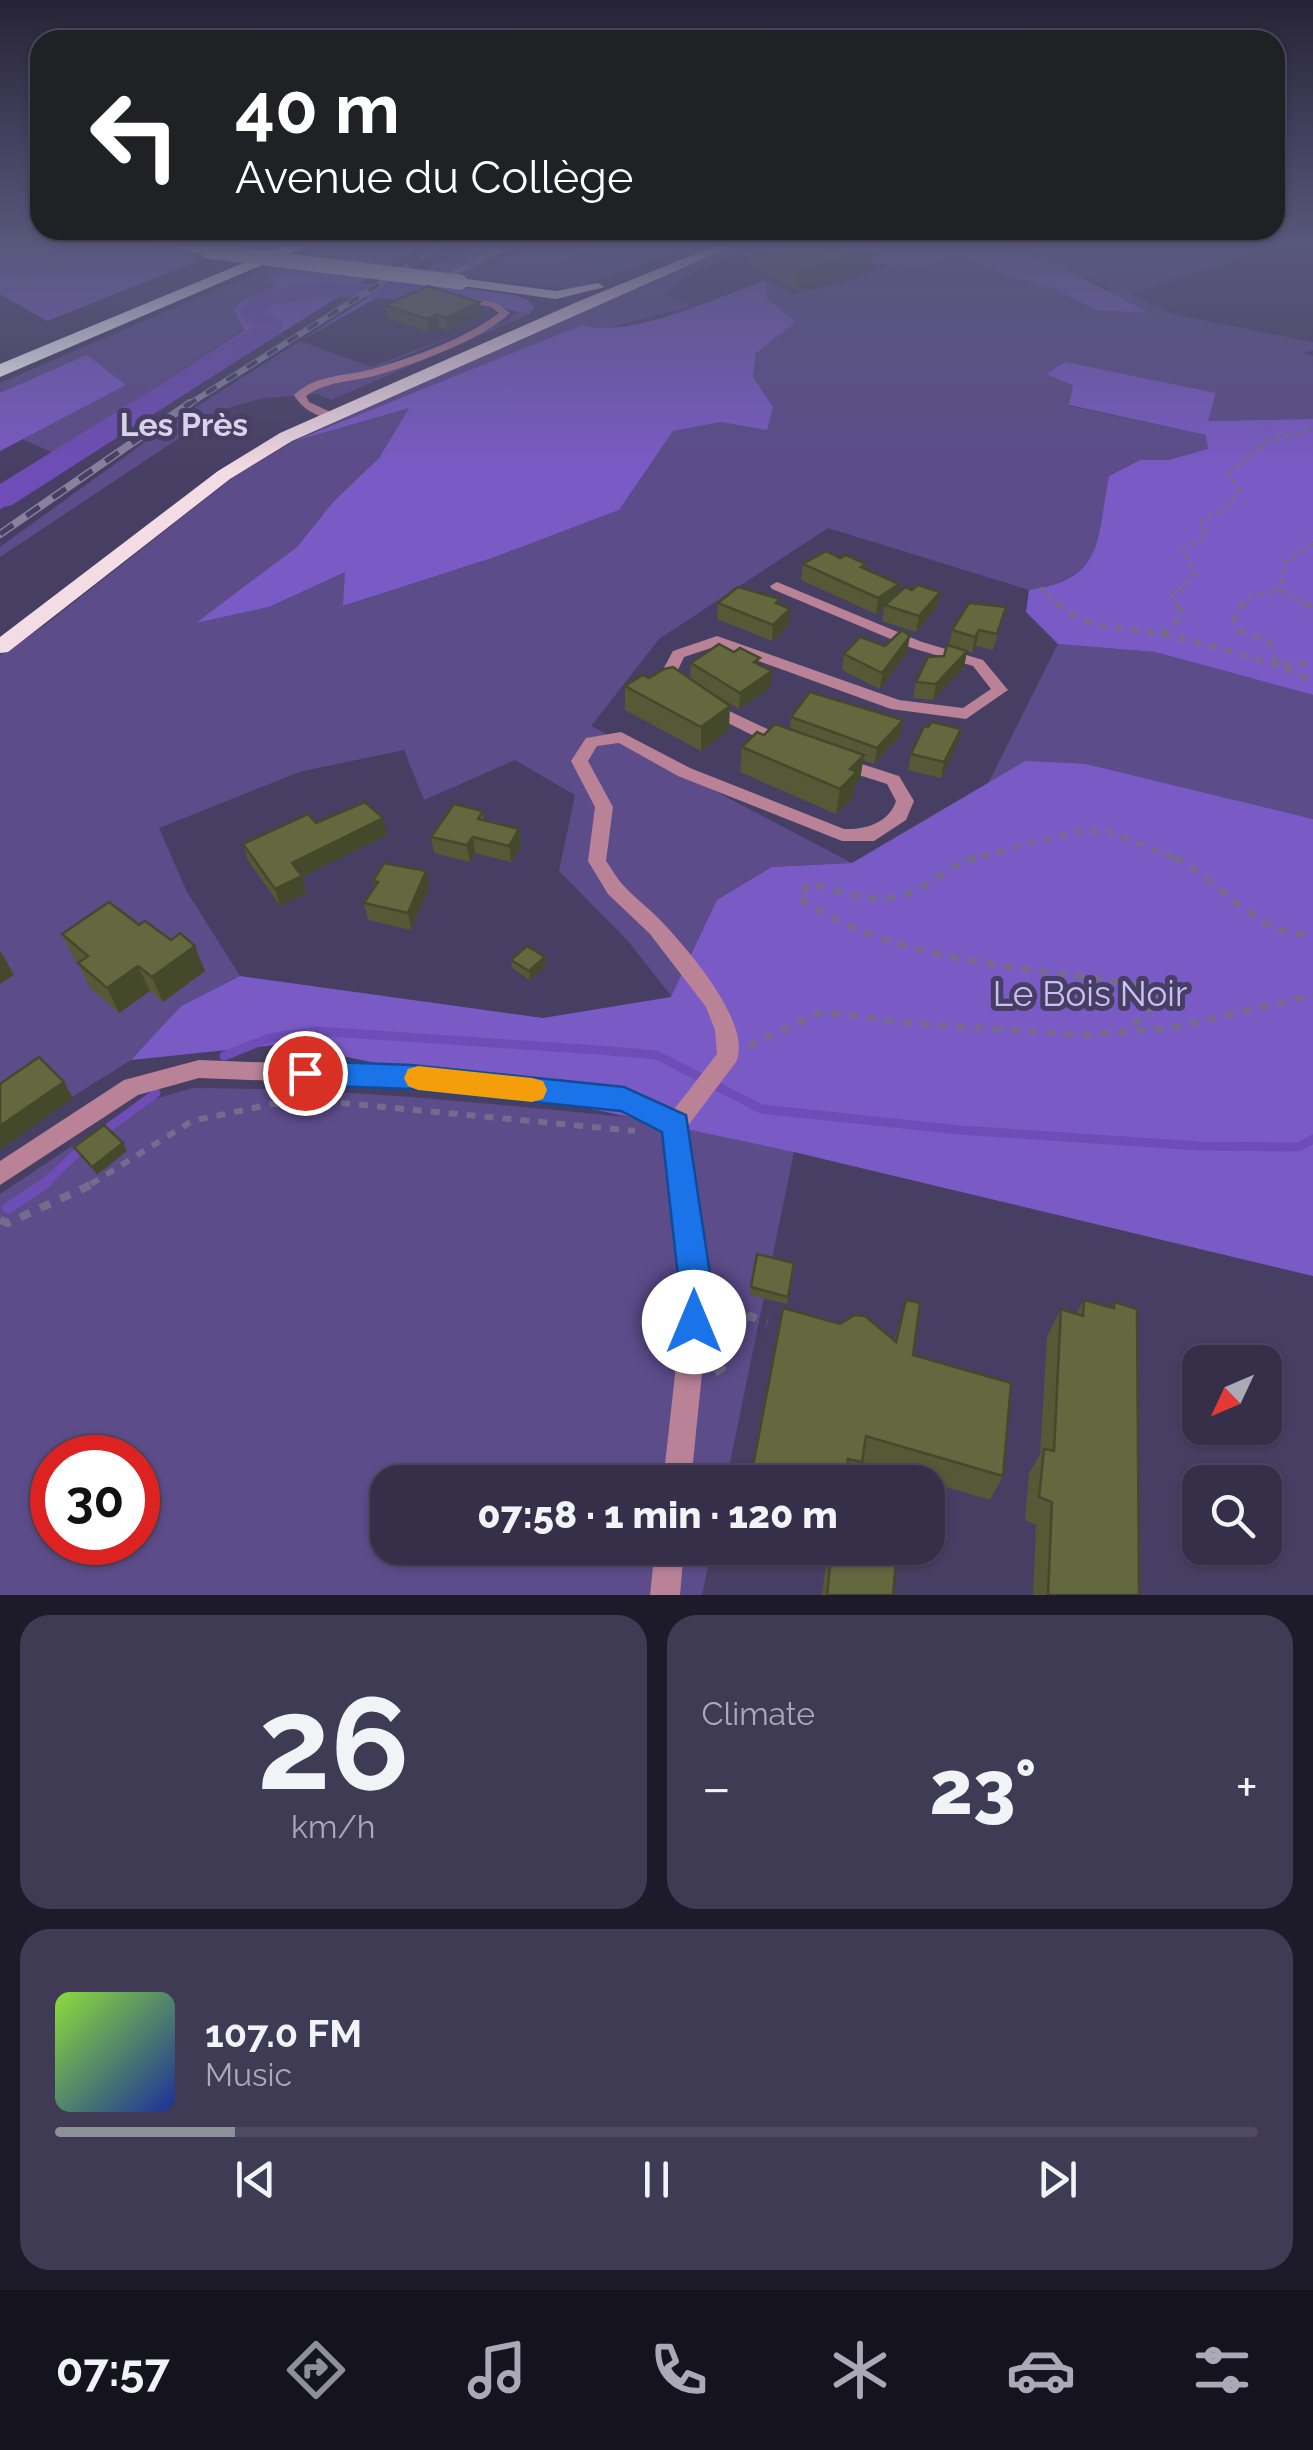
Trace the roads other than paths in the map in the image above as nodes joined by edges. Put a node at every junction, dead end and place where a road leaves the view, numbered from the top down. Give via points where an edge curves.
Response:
1 (84, 321) edge
2 (118, 321) edge
3 (494, 321) edge
4 (525, 321) edge
5 (528, 321) edge
6 (530, 321) edge
7 (517, 326) junction
8 (0, 356) edge
9 (0, 371) edge
10 (326, 413) junction
11 (778, 586) dead end
12 (35, 614) junction
13 (0, 631) edge
14 (0, 647) edge
15 (790, 745) edge
16 (824, 759) edge
17 (666, 1119) junction
18 (0, 1174) edge
19 (679, 1465) edge
20 (668, 1565) edge
21 (664, 1595) edge

1 - 8 highway
2 - 9 highway
3 - 10 street via 300,395
4 - 7 main road
5 - 7 main road
6 - 10 main road
7 - 10 main road
10 - 12 main road via 216,472
11 - 15 street via 917,645 978,663 1000,690 966,714 897,706 717,642 678,654 668,675 680,685 706,706
12 - 13 main road
12 - 14 main road
16 - 17 street via 893,780 905,800 900,816 868,836 842,835 684,772 621,737 592,742 579,761 604,807 597,861 714,1002 726,1030 726,1060 699,1098
17 - 18 street via 624,1099 411,1077 199,1069 132,1087
17 - 19 street via 697,1294
20 - 21 street

